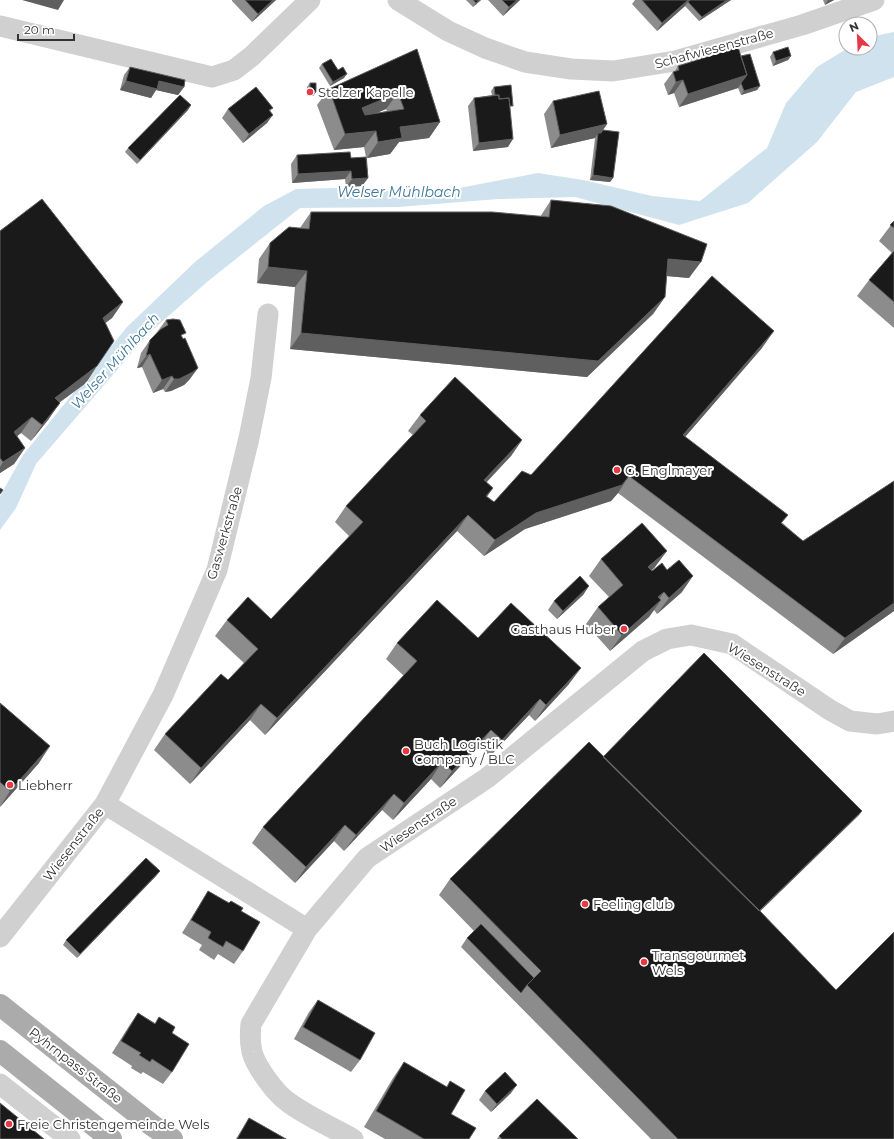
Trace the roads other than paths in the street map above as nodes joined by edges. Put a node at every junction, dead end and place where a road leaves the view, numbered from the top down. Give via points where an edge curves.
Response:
1 (310, 0) edge
2 (398, 0) edge
3 (874, 0) edge
4 (0, 26) edge
5 (268, 314) dead end
6 (894, 721) edge
7 (105, 804) junction
8 (307, 929) junction
9 (0, 937) edge
10 (0, 1005) edge
11 (0, 1051) edge
12 (0, 1084) edge
13 (70, 1139) edge
14 (111, 1139) edge
15 (172, 1139) edge
16 (353, 1139) edge

1 - 4 street via 234,70 212,77
2 - 3 street, Schafwiesenstraße via 448,31 525,62 571,70 613,71 675,61 802,25
5 - 7 street, Gaswerkstraße via 261,378 217,570 163,695
6 - 8 street, Wiesenstraße via 877,724 850,721 732,644 691,635 667,639 643,651 487,778 367,858
7 - 8 street, Wiesenstraße
7 - 9 street, Wiesenstraße
8 - 16 street via 251,1024 252,1052 258,1066 287,1102
10 - 15 main road, Pyhrnpass Straße
11 - 14 main road
12 - 13 street

